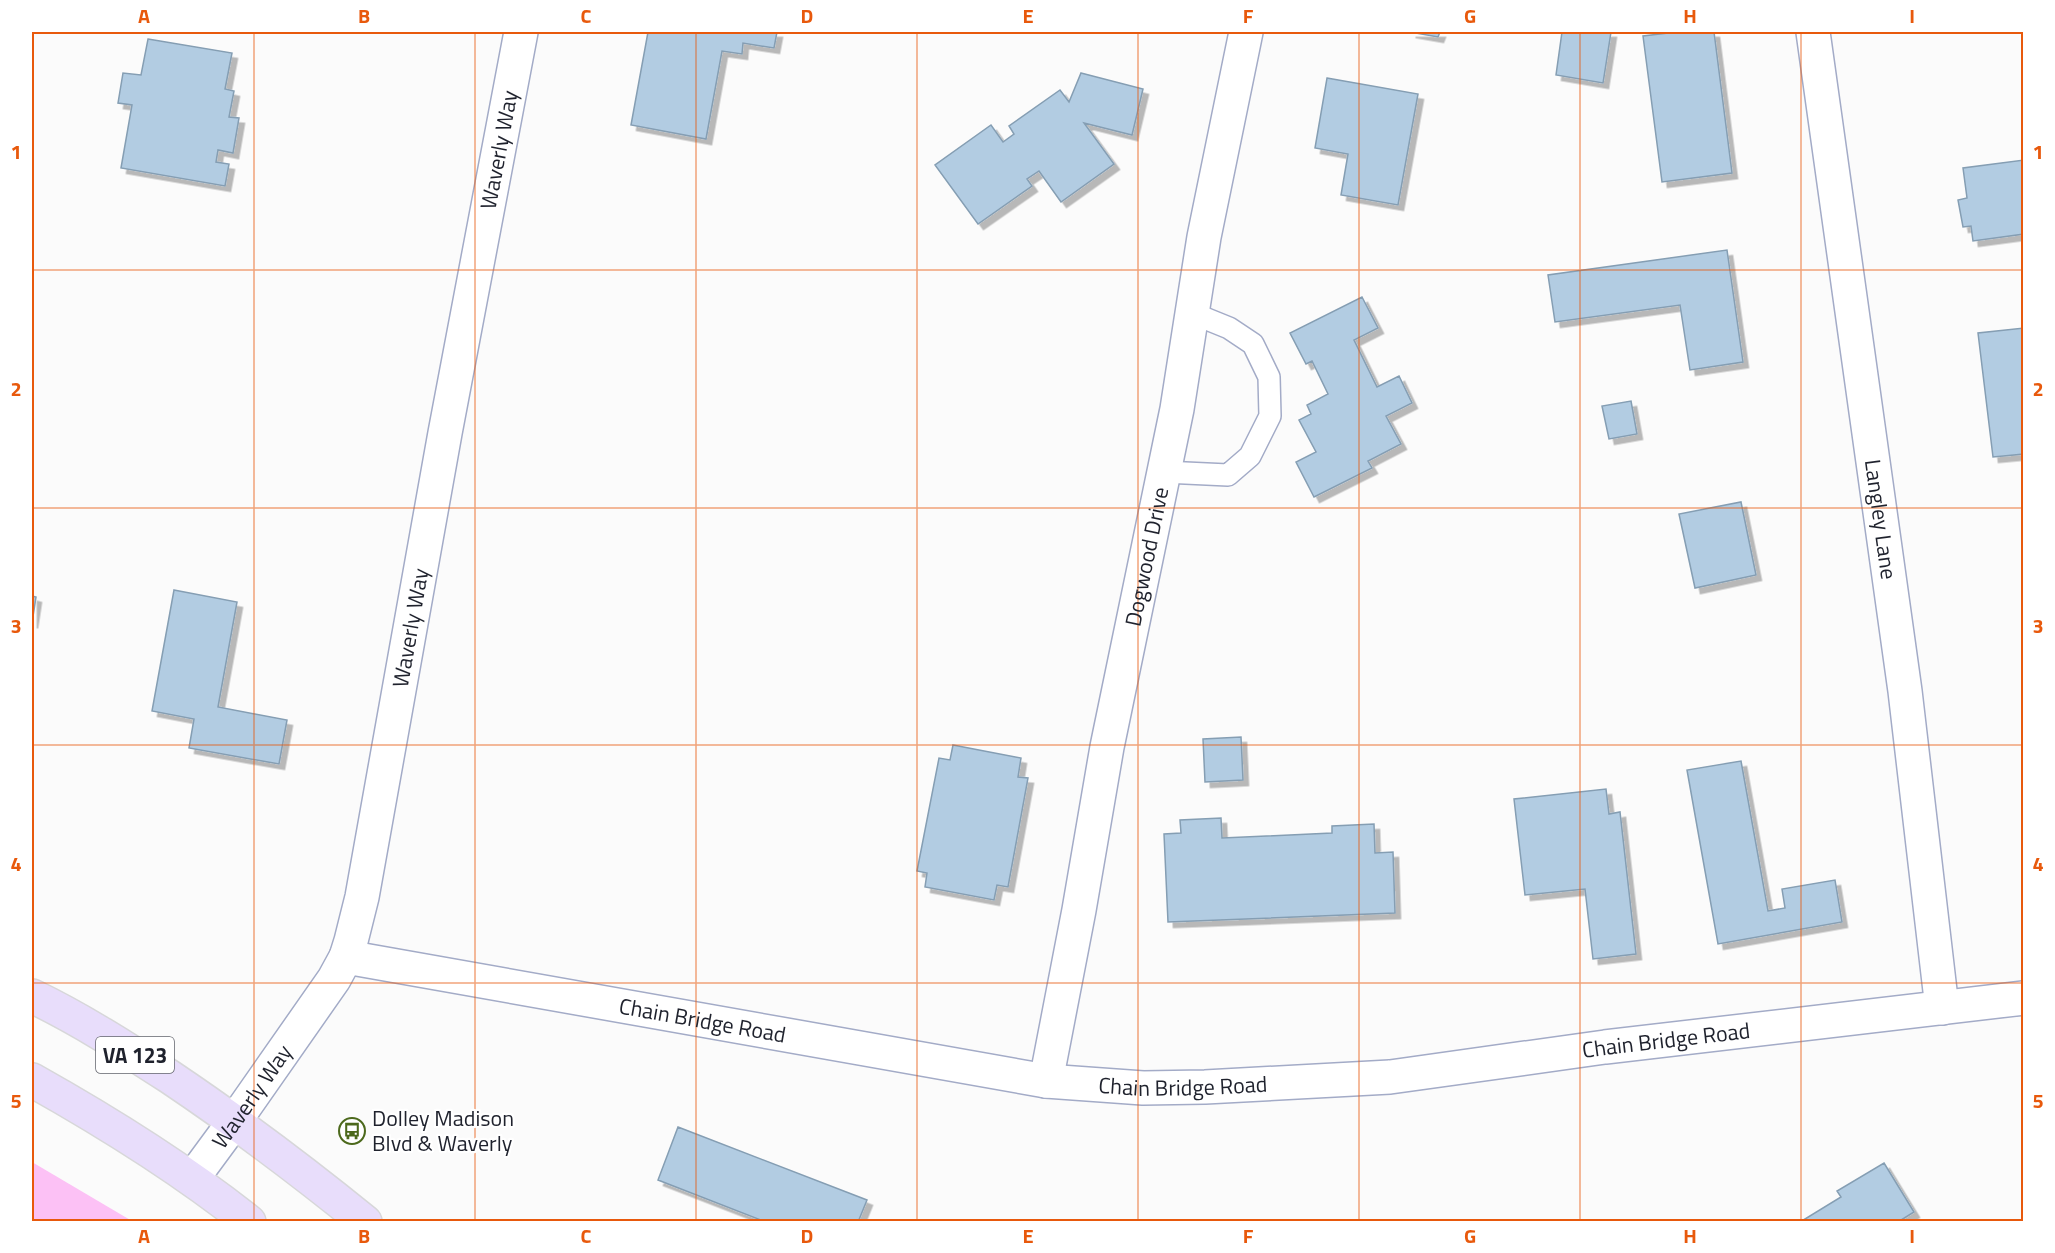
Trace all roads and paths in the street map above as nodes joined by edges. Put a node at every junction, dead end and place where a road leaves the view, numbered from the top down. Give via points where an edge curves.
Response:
1 (521, 32) edge
2 (1246, 32) edge
3 (1813, 32) edge
4 (1192, 313) junction
5 (1164, 472) junction
6 (346, 957) junction
7 (32, 996) edge
8 (2024, 998) edge
9 (1942, 1008) junction
10 (32, 1080) edge
11 (1046, 1081) junction
12 (234, 1122) junction
13 (192, 1179) junction
14 (249, 1221) edge
15 (365, 1221) edge

1 - 6 street, Waverly Way via 362,897
2 - 4 street, Dogwood Drive
3 - 9 street, Langley Lane via 1905,691
4 - 5 street, Dogwood Drive
4 - 5 lane via 1229,328 1253,344 1269,377 1270,416 1250,456 1228,475
5 - 11 street, Dogwood Drive via 1107,747
6 - 11 street, Chain Bridge Road
6 - 12 street, Waverly Way via 319,1003
7 - 12 main road, VA 123 via 144,1060
8 - 9 street, Chain Bridge Road
9 - 11 street, Chain Bridge Road via 1605,1047 1390,1077 1143,1088
10 - 13 main road
12 - 13 street, Waverly Way
12 - 15 main road, VA 123
13 - 14 main road

